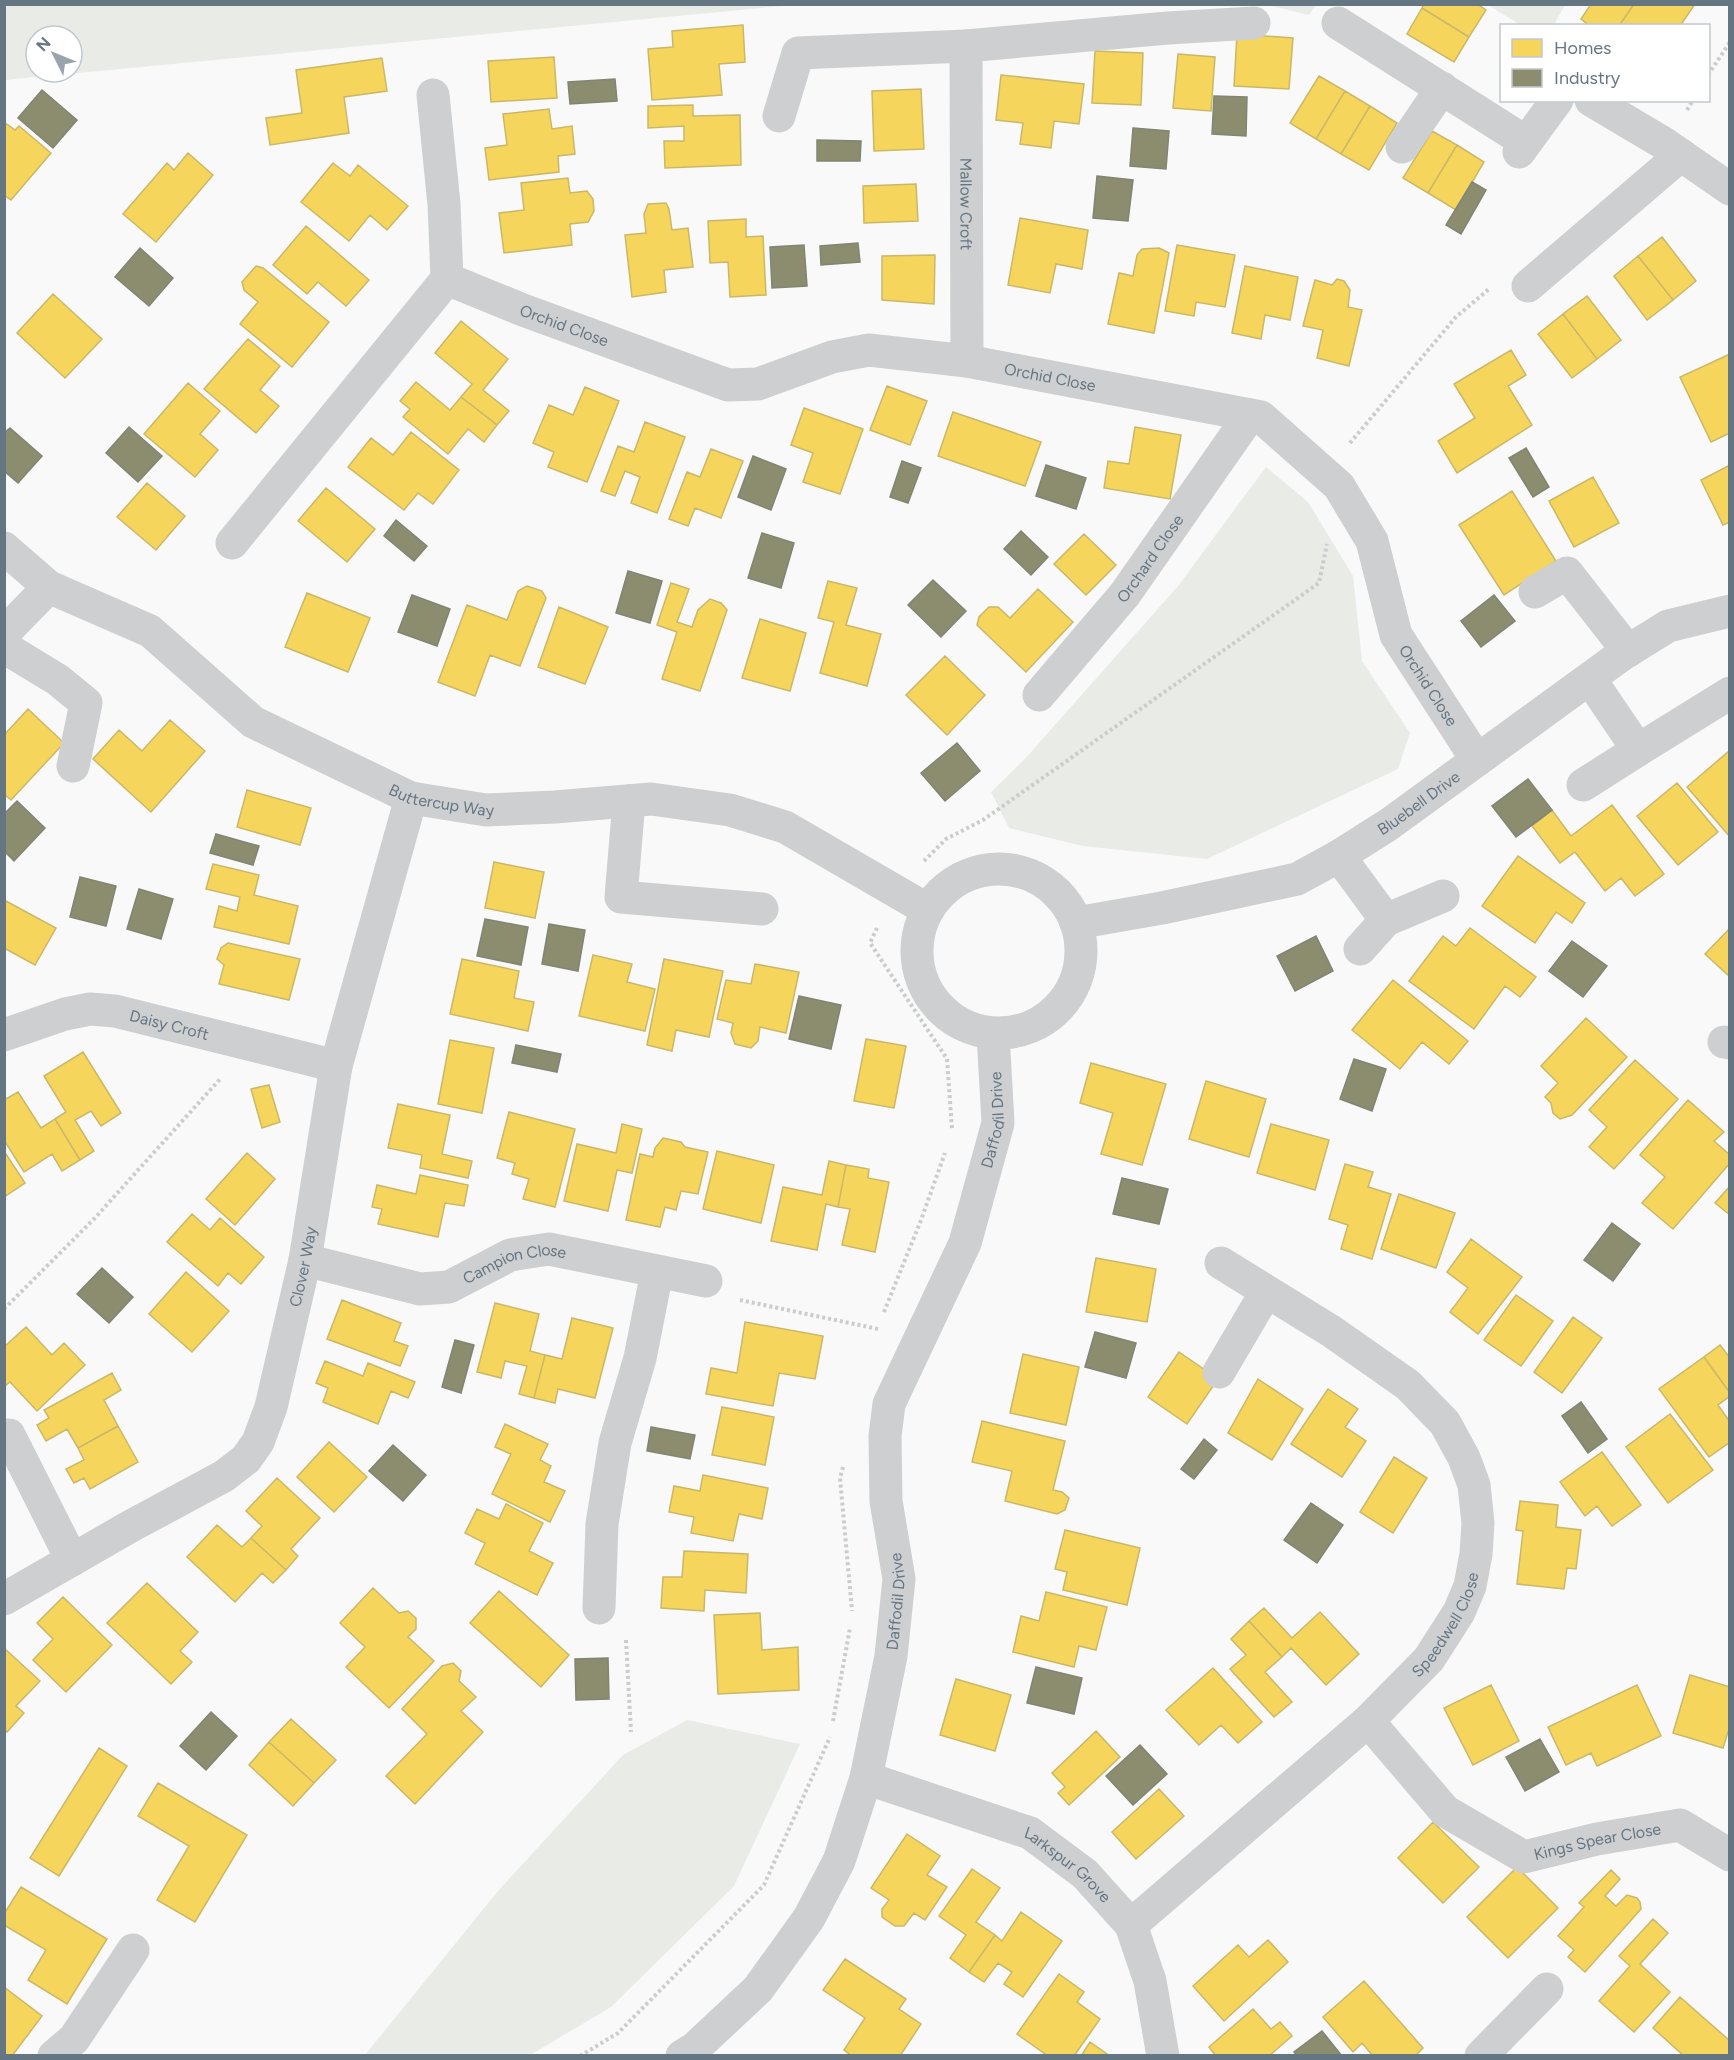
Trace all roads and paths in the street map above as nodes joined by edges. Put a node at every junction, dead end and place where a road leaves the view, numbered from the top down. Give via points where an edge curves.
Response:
1 (1254, 23) dead end
2 (1338, 23) dead end
3 (1730, 42) edge
4 (966, 46) junction
5 (1710, 72) edge
6 (1442, 88) junction
7 (432, 95) dead end
8 (1556, 102) edge
9 (1594, 102) edge
10 (1692, 102) edge
11 (779, 116) dead end
12 (1402, 147) dead end
13 (1673, 150) junction
14 (1730, 189) edge
15 (447, 279) junction
16 (1528, 286) dead end
17 (1491, 287) dead end
18 (967, 361) junction
19 (1250, 415) junction
20 (1339, 486) junction
21 (232, 543) dead end
22 (4, 548) edge
23 (49, 587) junction
24 (1535, 592) dead end
25 (1730, 611) edge
26 (4, 633) edge
27 (4, 648) edge
28 (1628, 651) junction
29 (1590, 679) junction
30 (1730, 693) edge
31 (1039, 695) dead end
32 (1638, 750) junction
33 (1478, 760) junction
34 (73, 766) dead end
35 (1583, 785) dead end
36 (411, 798) junction
37 (630, 801) junction
38 (1339, 856) junction
39 (895, 891) junction
40 (1443, 896) dead end
41 (762, 909) dead end
42 (928, 910) junction
43 (1386, 920) junction
44 (1076, 923) junction
45 (1360, 949) dead end
46 (993, 1034) junction
47 (4, 1035) edge
48 (252, 1044) junction
49 (336, 1066) junction
50 (952, 1131) dead end
51 (948, 1142) dead end
52 (305, 1260) junction
53 (1221, 1263) dead end
54 (657, 1272) junction
55 (706, 1281) dead end
56 (1266, 1292) junction
57 (733, 1299) dead end
58 (4, 1310) edge
59 (1219, 1372) dead end
60 (4, 1435) edge
61 (843, 1466) dead end
62 (72, 1560) junction
63 (4, 1599) edge
64 (599, 1608) dead end
65 (853, 1614) dead end
66 (851, 1625) dead end
67 (626, 1638) dead end
68 (1368, 1720) junction
69 (631, 1732) dead end
70 (866, 1778) junction
71 (1730, 1856) edge
72 (1131, 1926) junction
73 (133, 1950) dead end
74 (1547, 1989) dead end
75 (1496, 2050) edge
76 (54, 2055) edge
77 (580, 2055) edge
78 (682, 2055) edge
79 (1162, 2055) edge

1 - 4 street
2 - 6 street
3 - 5 path
4 - 11 street via 798,53
4 - 18 street, Mallow Croft
6 - 8 street via 1523,147
6 - 12 street
7 - 15 street via 444,204
9 - 13 street
10 - 13 path
13 - 14 street
13 - 16 street
15 - 18 street, Orchid Close via 728,385 758,384 832,357 869,350
15 - 21 street
17 - 20 path via 1456,316 1350,441
18 - 19 street, Orchid Close
19 - 20 street, Orchid Close via 1261,417
19 - 31 street, Orchard Close via 1125,594
20 - 33 street, Orchid Close via 1372,541 1396,635
20 - 39 path via 1319,583 983,820 946,838
22 - 23 street, Buttercup Way
23 - 26 street
23 - 36 street, Buttercup Way via 150,631 253,723
24 - 28 street via 1567,573
25 - 28 street, Bluebell Drive via 1668,626
27 - 34 street via 58,680 86,703
28 - 29 street, Bluebell Drive
29 - 32 street
29 - 33 street, Bluebell Drive
30 - 32 street
32 - 35 street
33 - 38 street, Bluebell Drive
36 - 37 street, Buttercup Way via 486,810
36 - 49 street, Clover Way
37 - 39 street, Buttercup Way via 651,799 730,810 785,827
37 - 41 street via 621,897
38 - 43 street
38 - 44 street, Bluebell Drive via 1297,879
39 - 42 street, Buttercup Way
39 - 50 path via 870,943 947,1059
40 - 43 street
42 - 44 street via 960,879 1005,869 1046,884 1060,896
42 - 46 street via 916,946 923,984 933,1002 950,1018
43 - 45 street
44 - 46 street via 1079,965 1063,1003 1038,1024 1017,1032
46 - 70 street, Daffodil Drive via 998,1123 965,1243 889,1404 885,1436 886,1502 899,1579 891,1656
47 - 48 street, Daisy Croft via 90,1009 115,1011
48 - 49 street, Daisy Croft
48 - 58 path via 94,1219
49 - 52 street, Clover Way
51 - 57 path via 878,1329
52 - 54 street, Campion Close via 420,1289 449,1287 510,1255 549,1249
52 - 62 street, Clover Way via 271,1407 258,1442 246,1459 224,1476
53 - 56 street, Speedwell Close
54 - 55 street, Campion Close
54 - 64 street via 640,1358 615,1443 602,1524
56 - 59 street
56 - 68 street, Speedwell Close via 1408,1385 1445,1423 1473,1485 1478,1523 1476,1554 1460,1612 1429,1659
60 - 62 street via 9,1435
61 - 65 path via 840,1478
62 - 63 street, Clover Way
66 - 77 path via 830,1738 764,1885 618,2033
67 - 69 path
68 - 71 street, Kings Spear Close via 1445,1811 1524,1857 1680,1825
68 - 72 street, Speedwell Close
70 - 72 street, Larkspur Grove via 1030,1833 1084,1875
70 - 78 street, Daffodil Drive via 839,1861 808,1918 758,1989 695,2048
72 - 79 street, Larkspur Grove via 1150,1981
73 - 76 street via 74,2039
74 - 75 street

